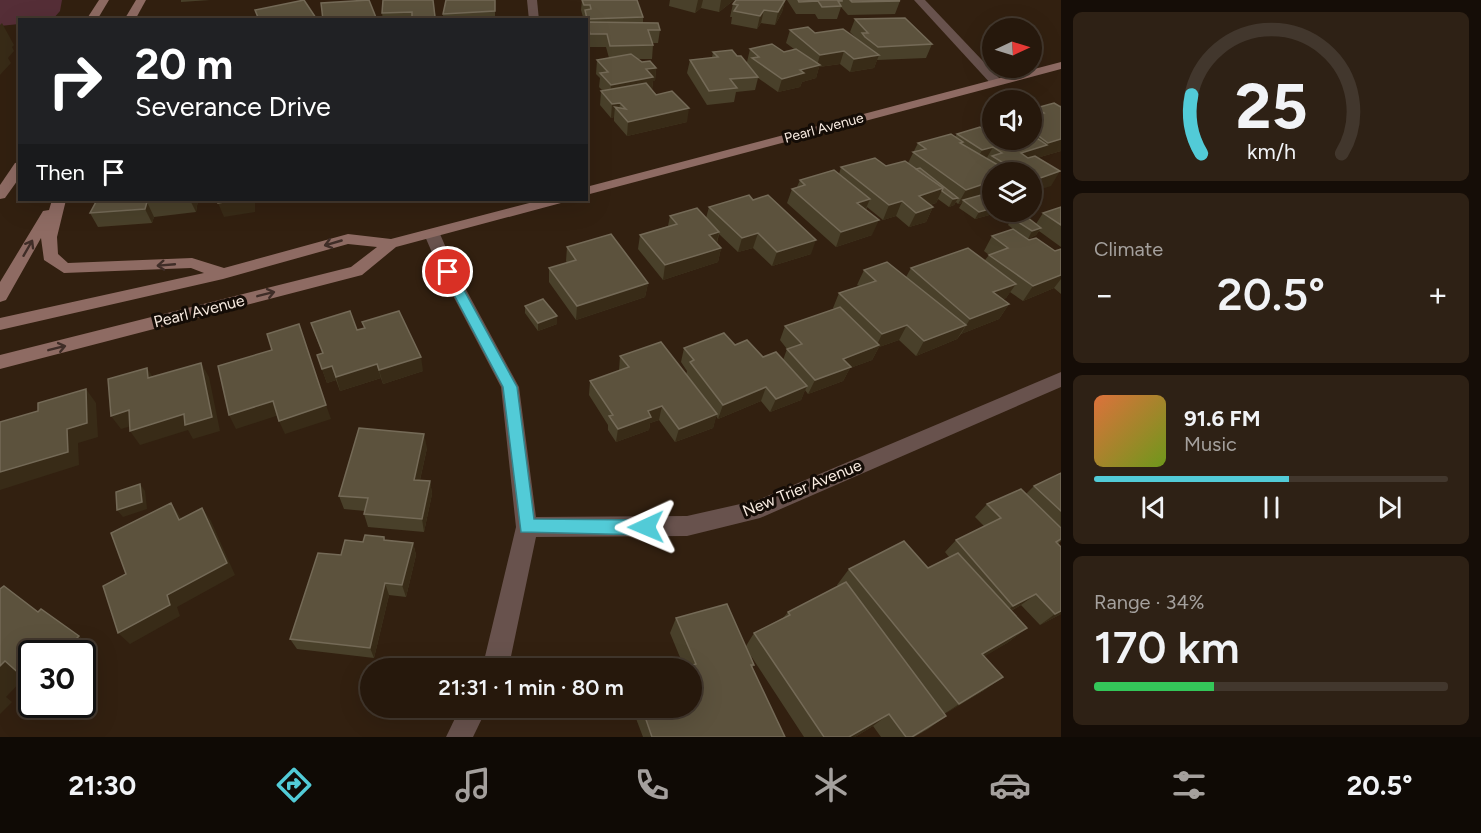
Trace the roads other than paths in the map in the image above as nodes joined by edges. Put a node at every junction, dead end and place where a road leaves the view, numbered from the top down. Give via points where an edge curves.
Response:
1 (104, 0) edge
2 (141, 0) edge
3 (532, 0) edge
4 (919, 0) edge
5 (92, 18) edge
6 (130, 18) edge
7 (534, 18) edge
8 (1061, 65) edge
9 (996, 82) junction
10 (18, 169) edge
11 (588, 190) edge
12 (0, 195) edge
13 (57, 201) edge
14 (58, 201) edge
15 (552, 201) edge
16 (432, 234) junction
17 (391, 244) junction
18 (223, 274) junction
19 (0, 296) edge
20 (0, 324) edge
21 (0, 362) edge
22 (1061, 379) edge
23 (526, 527) junction
24 (499, 658) edge
25 (469, 718) edge
26 (459, 737) edge

1 - 5 street
2 - 6 street
3 - 7 street
4 - 9 street
8 - 9 street, Pearl Avenue
9 - 11 street, Pearl Avenue
10 - 12 street
19 -> 13 street
18 -> 14 street via 192,263 64,268 51,256 48,237
15 - 16 street, Pearl Avenue
16 - 17 street, Pearl Avenue
16 - 23 street via 448,272 510,387
17 -> 18 street, Pearl Avenue via 348,239
21 -> 17 street, Pearl Avenue via 356,271
18 - 20 street, Pearl Avenue
22 - 23 street, New Trier Avenue via 759,508 687,526
23 - 24 street
25 - 26 street

